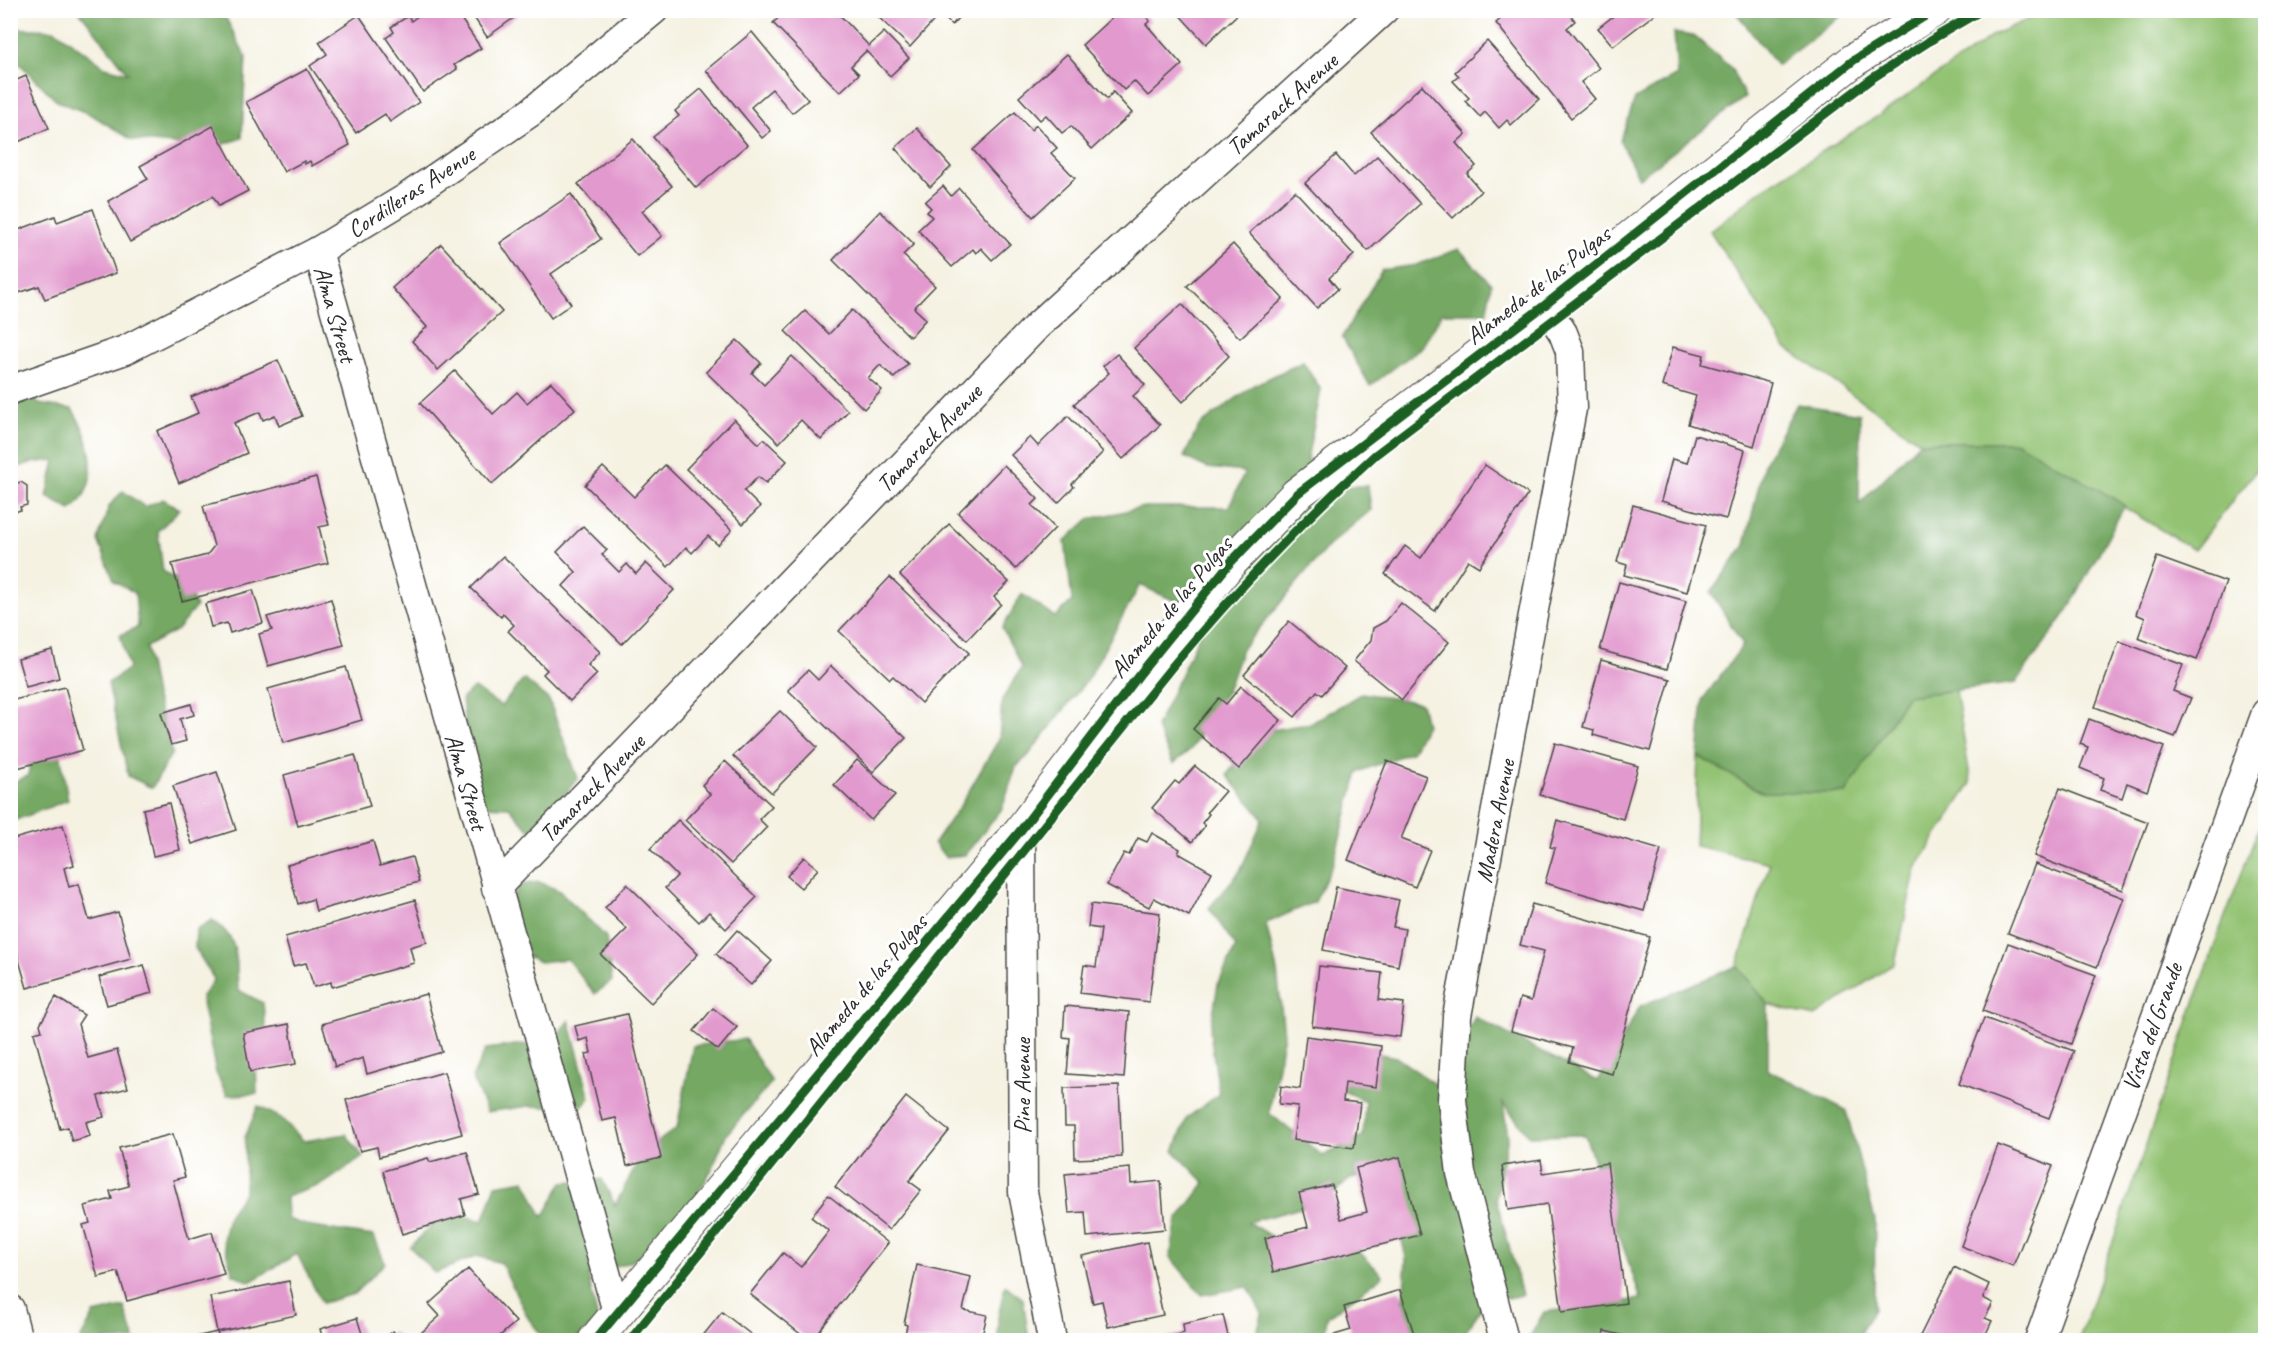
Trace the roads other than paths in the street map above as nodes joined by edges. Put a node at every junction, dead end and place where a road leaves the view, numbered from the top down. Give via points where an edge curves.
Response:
1 (654, 10) edge
2 (1384, 10) edge
3 (1935, 10) edge
4 (318, 251) junction
5 (1545, 305) junction
6 (10, 390) edge
7 (2265, 713) edge
8 (1021, 830) junction
9 (496, 888) junction
10 (10, 1309) edge
11 (617, 1312) junction
12 (18, 1341) edge
13 (595, 1341) edge
14 (1052, 1341) edge
15 (1504, 1341) edge
16 (2039, 1341) edge

1 - 4 street, Cordilleras Avenue via 531,112 406,198
2 - 9 street, Tamarack Avenue via 1036,327
3 - 5 main road, Alameda de las Pulgas via 1854,60
4 - 6 street, Cordilleras Avenue via 125,350
4 - 9 street, Alma Street
5 - 8 main road, Alameda de las Pulgas via 1297,494 1222,573
5 - 15 street, Madera Avenue via 1570,351 1572,409 1457,1016 1452,1100 1461,1173
7 - 16 street, Vista del Grande
8 - 11 main road, Alameda de las Pulgas
8 - 14 street, Pine Avenue via 1023,1192
9 - 11 street, Alma Street
10 - 12 street
11 - 13 main road, Alameda de las Pulgas

